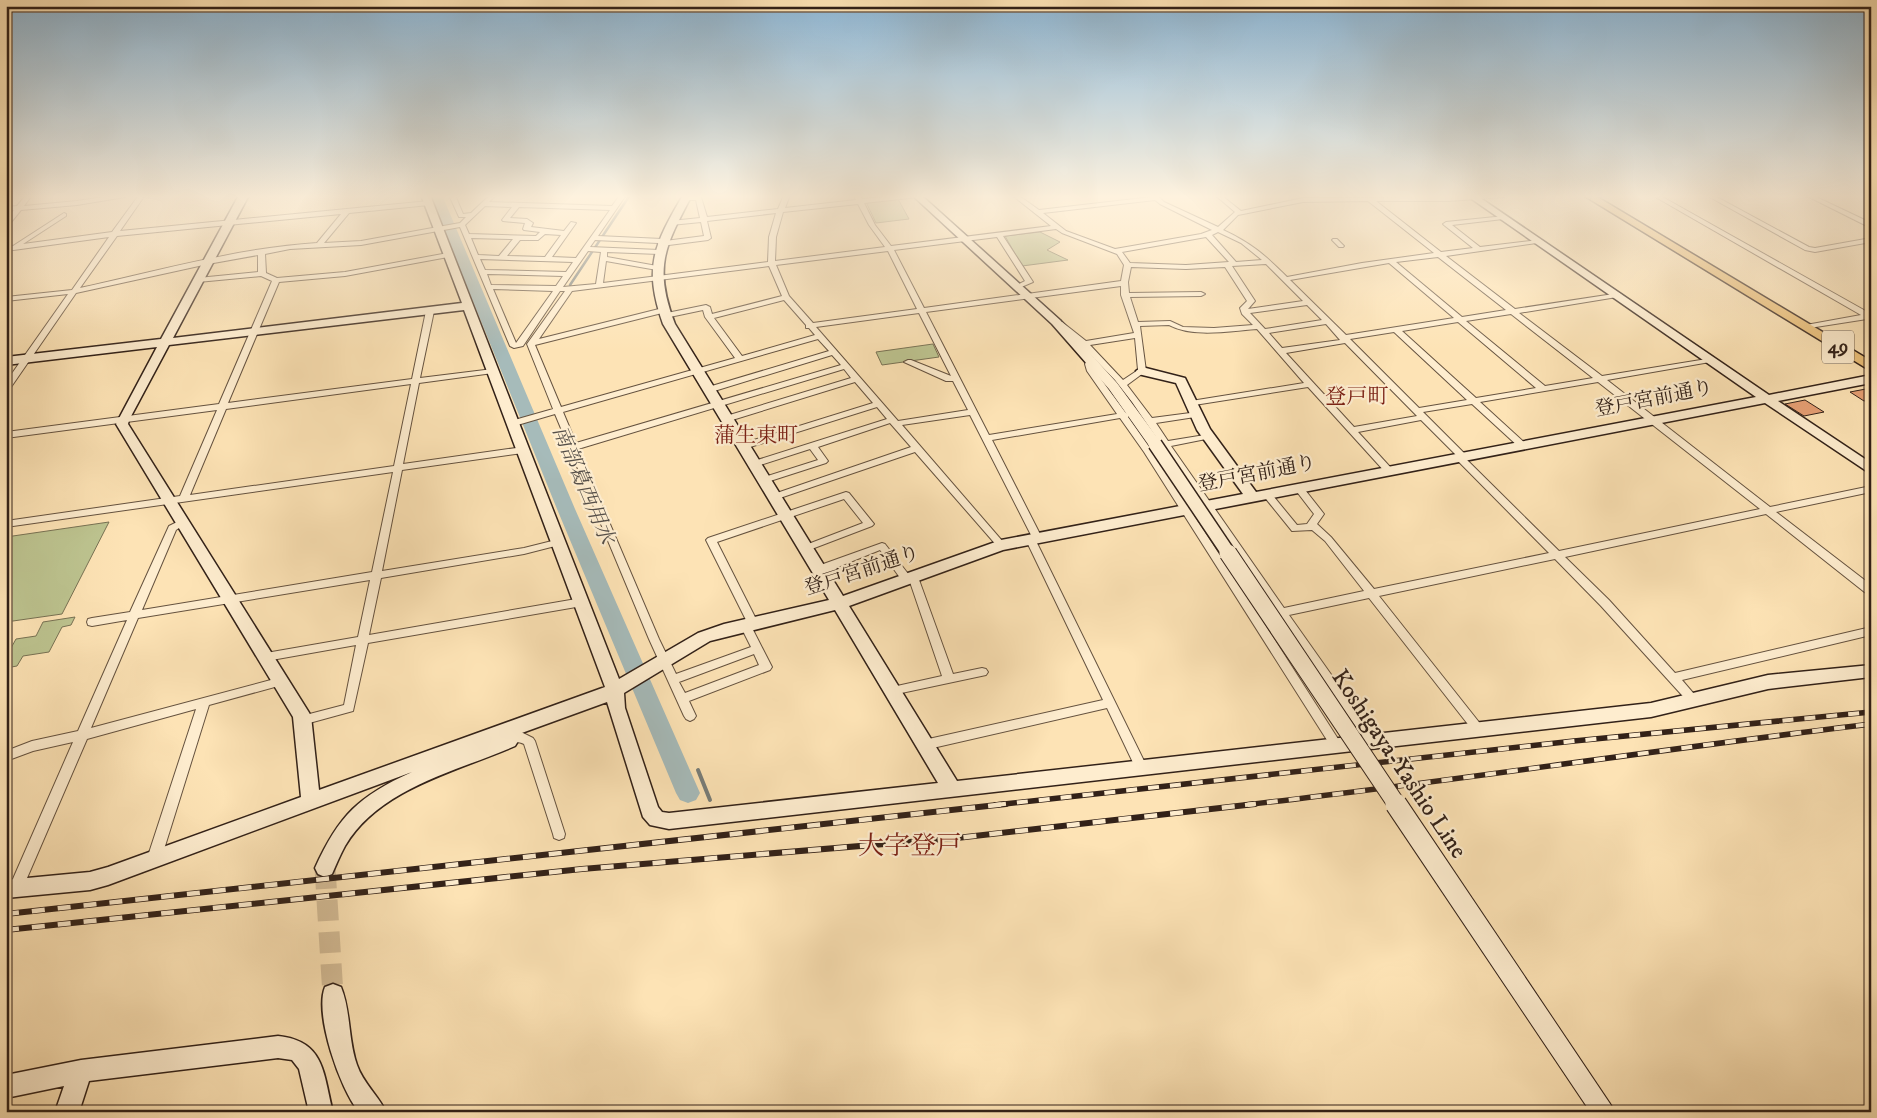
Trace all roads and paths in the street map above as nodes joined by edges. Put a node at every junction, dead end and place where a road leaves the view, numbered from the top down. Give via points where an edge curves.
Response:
1 (16, 247) edge
2 (104, 247) edge
3 (216, 247) edge
4 (297, 247) edge
5 (445, 247) edge
6 (472, 247) edge
7 (510, 247) edge
8 (555, 247) edge
9 (645, 247) edge
10 (661, 247) edge
11 (773, 247) edge
12 (897, 247) edge
13 (975, 247) edge
14 (1007, 247) edge
15 (1106, 247) edge
16 (1140, 247) edge
17 (1218, 247) edge
18 (1250, 247) edge
19 (1430, 247) edge
20 (1477, 247) edge
21 (1492, 247) edge
22 (1546, 247) edge
23 (1675, 247) edge
24 (1748, 247) edge
25 (1804, 247) edge
26 (1833, 247) edge
27 (890, 248) junction
28 (6, 249) edge
29 (585, 249) joint
30 (1479, 249) junction
31 (605, 250) junction
32 (1115, 251) junction
33 (261, 252) junction
34 (1439, 254) junction
35 (448, 255) junction
36 (476, 257) junction
37 (502, 257) junction
38 (547, 258) junction
39 (603, 258) junction
40 (578, 260) junction
41 (1390, 261) junction
42 (208, 262) junction
43 (1269, 262) junction
44 (772, 263) junction
45 (1231, 264) junction
46 (1128, 265) junction
47 (482, 272) junction
48 (657, 273) junction
49 (262, 274) junction
50 (568, 274) junction
51 (1285, 279) junction
52 (198, 280) junction
53 (276, 280) junction
54 (1125, 283) junction
55 (599, 285) junction
56 (1019, 286) junction
57 (488, 287) junction
58 (558, 289) junction
59 (570, 289) junction
60 (72, 292) junction
61 (1201, 294) dead end
62 (1029, 295) junction
63 (1125, 295) junction
64 (1617, 295) junction
65 (786, 297) junction
66 (6, 299) edge
67 (1308, 302) junction
68 (467, 306) junction
69 (430, 310) junction
70 (922, 310) junction
71 (1245, 312) junction
72 (1512, 312) junction
73 (664, 313) junction
74 (709, 317) junction
75 (1870, 317) edge
76 (1459, 320) junction
77 (1327, 322) junction
78 (1135, 324) junction
79 (809, 326) junction
80 (1806, 327) junction
81 (1261, 330) junction
82 (1396, 330) junction
83 (255, 331) junction
84 (1137, 335) junction
85 (818, 337) junction
86 (1345, 339) junction
87 (165, 342) junction
88 (531, 344) junction
89 (1080, 344) junction
90 (1280, 351) junction
91 (832, 353) junction
92 (27, 358) junction
93 (740, 359) junction
94 (1091, 360) junction
95 (1710, 360) junction
96 (6, 361) edge
97 (908, 362) dead end
98 (844, 366) junction
99 (1871, 366) edge
100 (493, 371) junction
101 (697, 371) junction
102 (1142, 371) junction
103 (956, 378) junction
104 (855, 379) junction
105 (1871, 379) edge
106 (1600, 380) junction
107 (417, 382) junction
108 (1311, 384) junction
109 (1122, 385) junction
110 (6, 388) edge
111 (1543, 389) junction
112 (708, 390) junction
113 (1767, 399) junction
114 (1474, 401) junction
115 (717, 404) junction
116 (878, 404) junction
117 (222, 406) junction
118 (1193, 409) junction
119 (559, 410) junction
120 (973, 412) junction
121 (1420, 414) junction
122 (1125, 415) junction
123 (726, 418) junction
124 (123, 420) junction
125 (1150, 421) junction
126 (517, 422) junction
127 (893, 422) junction
128 (1654, 422) junction
129 (1352, 430) junction
130 (6, 435) edge
131 (1208, 436) junction
132 (986, 438) junction
133 (1160, 444) junction
134 (812, 445) junction
135 (744, 446) junction
136 (1523, 446) junction
137 (574, 447) junction
138 (916, 449) junction
139 (524, 450) junction
140 (1461, 458) junction
141 (754, 464) junction
142 (398, 468) junction
143 (1871, 470) edge
144 (1389, 471) junction
145 (764, 480) junction
146 (1299, 488) junction
147 (1871, 489) edge
148 (1267, 494) junction
149 (1252, 496) junction
150 (774, 497) junction
151 (178, 499) junction
152 (1208, 505) junction
153 (1185, 510) junction
154 (1768, 510) junction
155 (785, 515) junction
156 (182, 522) junction
157 (6, 524) edge
158 (1314, 526) junction
159 (1033, 537) junction
160 (560, 542) junction
161 (1000, 545) junction
162 (806, 548) junction
163 (1557, 555) junction
164 (819, 570) junction
165 (377, 575) junction
166 (910, 578) junction
167 (1871, 591) edge
168 (1371, 594) junction
169 (231, 598) junction
170 (582, 602) junction
171 (839, 603) junction
172 (1281, 613) junction
173 (135, 614) junction
174 (1255, 618) junction
175 (92, 622) dead end
176 (749, 624) junction
177 (1871, 631) edge
178 (363, 640) junction
179 (757, 649) junction
180 (266, 657) junction
181 (665, 659) junction
182 (1871, 671) edge
183 (982, 672) dead end
184 (1672, 678) junction
185 (674, 679) junction
186 (949, 679) junction
187 (282, 681) junction
188 (618, 687) junction
189 (892, 691) junction
190 (682, 698) junction
191 (1694, 701) junction
192 (204, 702) junction
193 (1111, 703) junction
194 (690, 716) dead end
195 (302, 720) junction
196 (1478, 729) junction
197 (510, 734) junction
198 (82, 735) junction
199 (1372, 741) junction
200 (924, 745) junction
201 (1336, 745) junction
202 (6, 756) edge
203 (1141, 767) junction
204 (952, 789) junction
205 (311, 801) junction
206 (559, 834) dead end
207 (154, 859) junction
208 (325, 868) tunnel mouth
209 (11, 889) edge
210 (334, 995) tunnel mouth
211 (81, 1071) junction
212 (6, 1087) edge
213 (67, 1112) edge
214 (321, 1112) edge
215 (374, 1112) edge
216 (1603, 1112) edge

1 - 28 street
2 - 60 street
3 - 42 street
4 - 33 street
5 - 35 street
6 - 36 street
7 - 37 street
8 - 38 street
9 - 31 street
10 - 48 street
11 - 44 street
12 - 27 street
13 - 56 street
14 - 56 street via 1030,282
15 - 32 street
16 - 32 street
17 - 45 street
18 - 43 street
19 - 34 street
20 - 30 street
21 - 30 street
22 - 64 street
23 - 80 main road, 49
24 - 75 street
25 - 26 street via 1818,250
27 - 44 street
27 - 70 street
29 - 31 street
29 - 40 street
30 - 34 street
31 - 39 street
32 - 46 street
33 - 42 street
33 - 49 street
34 - 41 street
34 - 72 street
35 - 53 street via 345,274
35 - 68 street
36 - 37 street
36 - 47 street
37 - 38 street
38 - 40 street
39 - 48 street
39 - 55 street
40 - 50 street
41 - 51 street
41 - 76 street
42 - 52 street
42 - 60 street
43 - 45 street
43 - 51 street
44 - 48 street
44 - 65 street
45 - 46 street via 1186,267
45 - 71 street via 1251,301 1244,308
46 - 54 street
47 - 50 street
47 - 57 street
48 - 55 street
48 - 73 street
49 - 52 street
49 - 53 street
50 - 58 street
51 - 67 street
52 - 87 street
53 - 83 street
54 - 62 street
54 - 63 street
55 - 59 street
56 - 62 street
57 - 58 street
57 - 58 street via 514,346 520,344
58 - 59 street
59 - 88 street
60 - 66 street
60 - 92 street
61 - 63 street
62 - 70 street
62 - 89 street
63 - 78 street
64 - 72 street
64 - 95 street
65 - 74 street
65 - 79 street
67 - 71 street
67 - 77 street
68 - 69 street
68 - 100 street
69 - 83 street
69 - 107 street
70 - 79 street
70 - 103 street
71 - 81 street
72 - 76 street
72 - 106 street
73 - 74 street via 706,307
73 - 88 street
73 - 101 street
74 - 93 street
75 - 80 street
76 - 82 street
76 - 111 street
77 - 81 street
77 - 86 street
78 - 81 street via 1170,323 1182,329
78 - 84 street
79 - 85 street
80 - 99 main road, 49
81 - 90 street
82 - 86 street
82 - 114 street
83 - 87 street
83 - 117 street
84 - 89 street
84 - 102 street
85 - 91 street
85 - 93 street
86 - 90 street
86 - 121 street
87 - 92 street
87 - 124 street
88 - 119 street
89 - 94 street
89 - 109 street
90 - 108 street
91 - 98 street
91 - 112 street
92 - 96 street
92 - 110 street
93 - 101 street
94 - 122 street via 1091,370
94 - 133 street, Koshigaya-Yashio Line
95 - 106 street
95 - 113 street
97 - 103 street via 949,379
98 - 104 street
98 - 115 street
100 - 107 street
100 - 126 street
101 - 112 street
101 - 119 street
102 - 109 street
102 - 118 street via 1179,379
103 - 120 street
104 - 116 street
104 - 123 street
105 - 113 street, 登戸宮前通り
106 - 111 street
106 - 128 street
107 - 117 street
107 - 142 street
108 - 118 street
108 - 129 street
109 - 125 street
111 - 114 street
112 - 115 street
113 - 128 street, 登戸宮前通り
113 - 143 street
114 - 121 street
114 - 136 street
115 - 123 street
115 - 137 street
116 - 127 street
116 - 135 street
117 - 124 street
117 - 151 street
118 - 125 street
118 - 131 street
119 - 126 street
119 - 137 street
120 - 127 street
120 - 132 street
121 - 129 street
121 - 140 street
122 - 132 street
122 - 153 street
123 - 135 street
124 - 130 street
124 - 151 street via 122,424
125 - 133 street
126 - 139 street
127 - 134 street
127 - 138 street
128 - 136 street, 登戸宮前通り
128 - 154 street
129 - 144 street
131 - 133 street
131 - 149 street
132 - 159 street
133 - 152 street
133 - 216 street, Koshigaya-Yashio Line, bridge
134 - 141 street
134 - 145 street via 822,460
135 - 141 street
136 - 140 street, 登戸宮前通り
137 - 181 street
138 - 150 street
138 - 161 street
139 - 142 street
139 - 160 street
140 - 144 street, 登戸宮前通り
140 - 163 street
141 - 145 street
142 - 151 street
142 - 165 street
144 - 146 street, 登戸宮前通り
145 - 150 street
146 - 148 street, 登戸宮前通り
146 - 158 street via 1319,514 1312,524
147 - 154 street
148 - 149 street, 登戸宮前通り
148 - 158 street via 1295,529
149 - 152 street, 登戸宮前通り
150 - 155 street
151 - 156 street
151 - 157 street
152 - 153 street, 登戸宮前通り
152 - 172 street
153 - 159 street, 登戸宮前通り
153 - 174 street
154 - 163 street
154 - 167 street
155 - 162 street
155 - 162 street via 846,495 869,524
155 - 176 street via 711,540
156 - 169 street
156 - 173 street via 172,528
158 - 168 street
159 - 161 street, 登戸宮前通り
159 - 193 street
160 - 165 street
160 - 170 street
161 - 166 street, 登戸宮前通り
162 - 164 street
163 - 168 street
163 - 184 street
164 - 166 street via 882,546
164 - 171 street
165 - 169 street
165 - 178 street
166 - 171 street, 登戸宮前通り
166 - 186 street
168 - 172 street
168 - 196 street
169 - 173 street
169 - 180 street
170 - 178 street
170 - 188 street
171 - 176 street, 登戸宮前通り
171 - 189 street
172 - 174 street
172 - 199 street
173 - 175 street
173 - 198 street
174 - 201 street
176 - 179 street
176 - 181 street, 登戸宮前通り via 704,637
177 - 184 street
178 - 180 street
178 - 195 street via 349,708
179 - 185 street
179 - 190 street via 766,667
180 - 187 street
181 - 185 street
181 - 188 street, 登戸宮前通り
182 - 191 street via 1768,682
183 - 186 street
184 - 191 street
185 - 190 street
186 - 189 street
187 - 192 street
187 - 195 street
188 - 197 street, 登戸宮前通り via 595,700
188 - 204 street via 616,708 650,811 657,819 669,821
189 - 200 street
190 - 194 street
191 - 196 street via 1651,710
192 - 198 street
192 - 207 street
193 - 200 street
193 - 203 street
195 - 205 street
196 - 199 street
197 - 205 street
197 - 206 street via 529,741
197 - 208 street via 489,750 400,785 377,798 360,812 336,842
198 - 202 street via 32,746
198 - 209 street
199 - 201 street
200 - 204 street
201 - 203 street
203 - 204 street
205 - 207 street
207 - 209 street via 99,879
210 - 215 street via 348,1075 360,1097
211 - 212 street
211 - 213 street
211 - 214 street via 253,1049 294,1049 303,1055 309,1067

